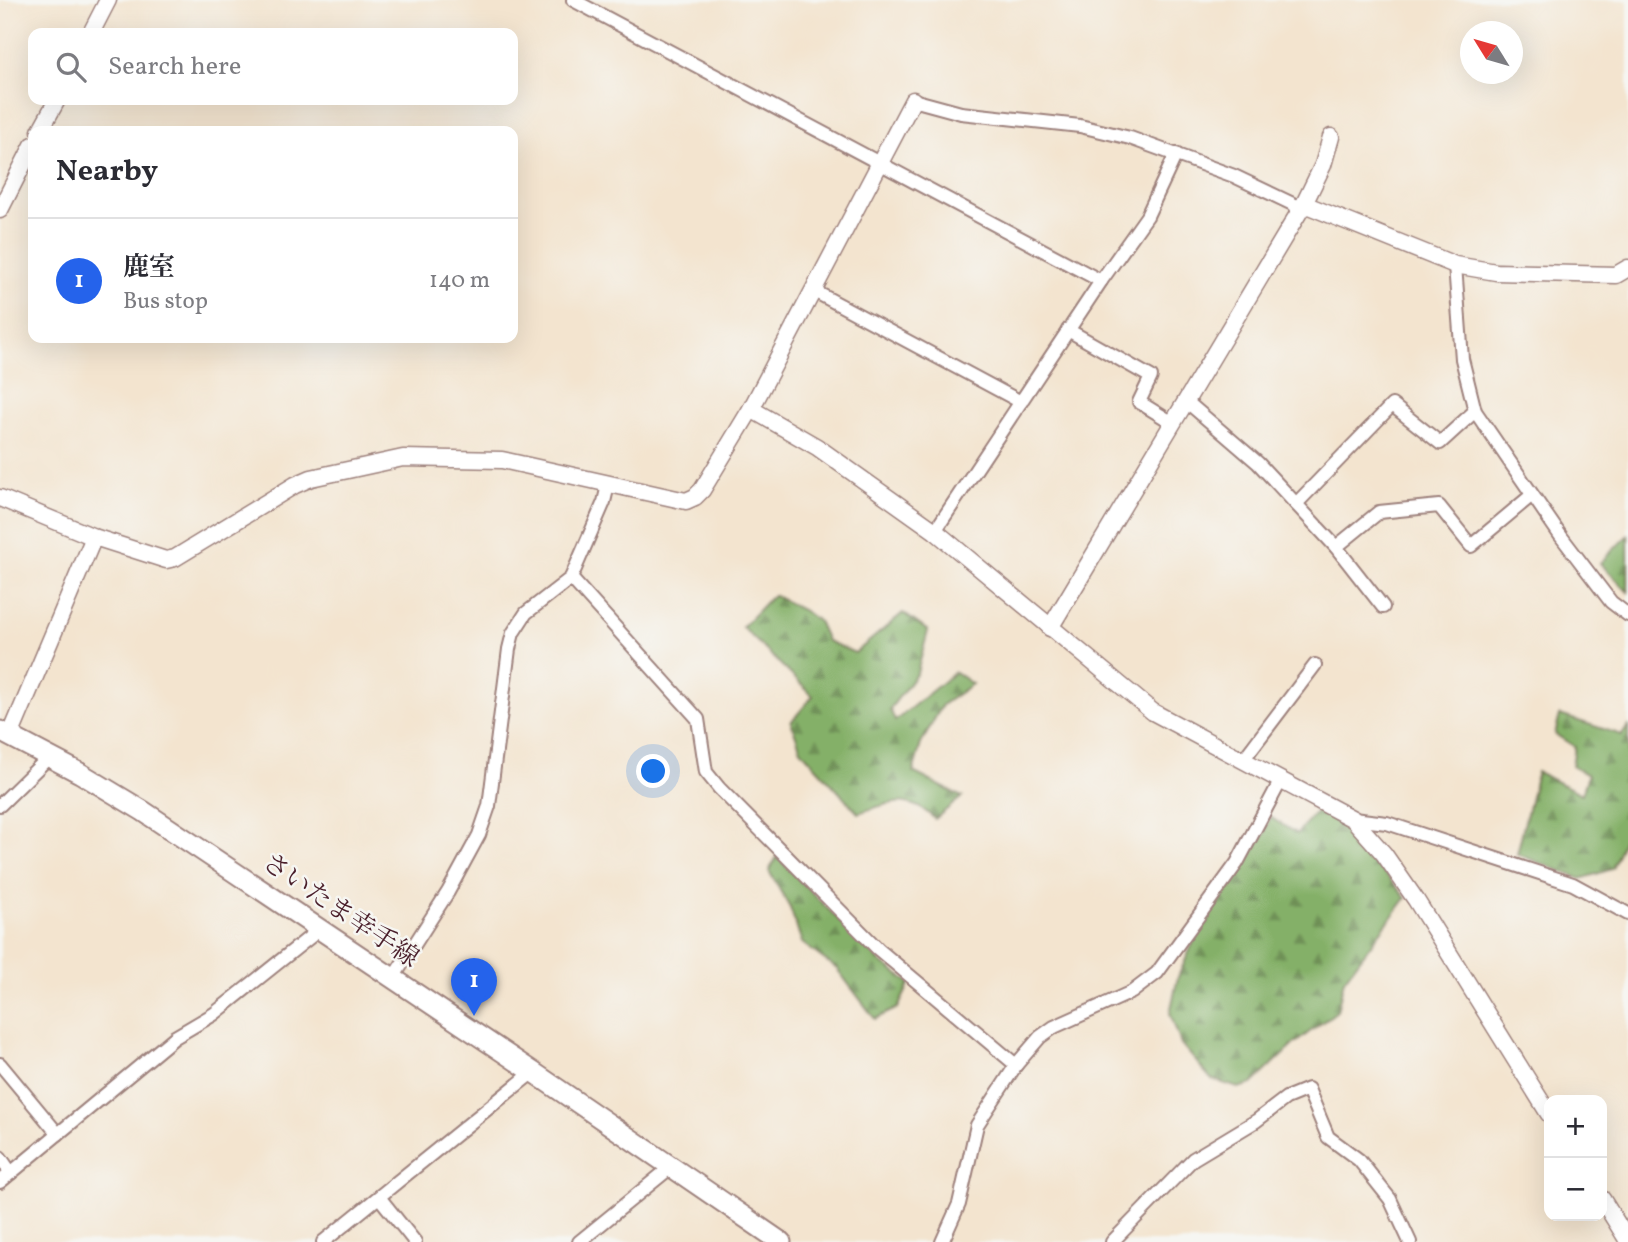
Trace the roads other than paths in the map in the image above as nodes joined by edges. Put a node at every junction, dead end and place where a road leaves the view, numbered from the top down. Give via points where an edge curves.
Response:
1 (108, 0) edge
2 (573, 0) edge
3 (94, 28) edge
4 (914, 100) joint
5 (54, 105) edge
6 (43, 126) edge
7 (1331, 137) dead end
8 (1176, 153) junction
9 (28, 155) edge
10 (880, 165) junction
11 (1303, 206) junction
12 (0, 210) edge
13 (1455, 265) junction
14 (1628, 268) edge
15 (1101, 281) junction
16 (814, 291) junction
17 (1068, 330) junction
18 (1186, 401) junction
19 (1021, 402) junction
20 (751, 409) junction
21 (1475, 411) junction
22 (1173, 423) junction
23 (608, 485) junction
24 (1532, 495) junction
25 (0, 498) edge
26 (1296, 504) junction
27 (935, 531) junction
28 (94, 537) junction
29 (1336, 547) junction
30 (571, 578) junction
31 (1383, 607) dead end
32 (1628, 615) edge
33 (1050, 628) junction
34 (1315, 665) dead end
35 (5, 734) edge
36 (50, 757) junction
37 (1243, 760) junction
38 (1281, 780) junction
39 (0, 805) edge
40 (1353, 819) junction
41 (1628, 914) edge
42 (320, 929) junction
43 (393, 978) junction
44 (0, 1065) edge
45 (1016, 1065) junction
46 (533, 1072) junction
47 (1544, 1106) edge
48 (58, 1134) junction
49 (0, 1157) edge
50 (671, 1167) junction
51 (11, 1173) junction
52 (0, 1182) edge
53 (379, 1197) junction
54 (1607, 1207) edge
55 (1628, 1241) edge
56 (323, 1242) edge
57 (415, 1242) edge
58 (579, 1242) edge
59 (780, 1242) edge
60 (942, 1242) edge
61 (1112, 1242) edge
62 (1410, 1242) edge

1 - 3 street
2 - 10 street
4 - 8 street via 961,113 1080,126
4 - 10 street
5 - 6 street
7 - 11 street
8 - 11 street
8 - 15 street via 1147,216
9 - 12 street
10 - 15 street
10 - 16 street
11 - 13 street
11 - 18 street
13 - 14 street via 1496,272 1616,275
13 - 21 street via 1462,359
15 - 17 street
16 - 19 street
16 - 20 street
17 - 19 street
17 - 22 street via 1151,377 1139,402
18 - 22 street
18 - 26 street via 1258,463
19 - 27 street
20 - 23 street via 695,497 686,501
20 - 27 street via 817,447
21 - 24 street
21 - 26 street via 1440,443 1392,405
22 - 33 street
23 - 28 street via 502,460 403,458 295,485 175,558 152,557
23 - 30 street
24 - 29 street via 1471,546 1439,506 1379,512
24 - 32 street via 1611,602
25 - 28 street
26 - 29 street
27 - 33 street
28 - 35 street
29 - 31 street
30 - 43 street via 533,606 513,633 489,806 479,835
30 - 45 street via 698,719 706,772 719,788 878,949
33 - 37 street via 1153,712
34 - 37 street
35 - 36 main road, さいたま幸手線
36 - 39 street
36 - 42 main road, さいたま幸手線 via 114,792
37 - 38 street
38 - 40 street
38 - 45 street via 1237,863 1157,973 1132,992 1054,1027
40 - 41 street via 1387,823 1573,884
40 - 47 street via 1416,900
42 - 43 main road, さいたま幸手線
42 - 48 street via 214,1014 175,1037
43 - 46 main road, さいたま幸手線
44 - 48 street
45 - 60 street via 977,1125 959,1204
46 - 50 main road, さいたま幸手線
46 - 53 street
48 - 51 street
49 - 51 street
50 - 58 street
50 - 59 main road, さいたま幸手線
51 - 52 street
53 - 56 street
53 - 57 street
54 - 55 street
61 - 62 street via 1193,1159 1286,1098 1308,1089 1328,1137 1359,1160 1390,1199

